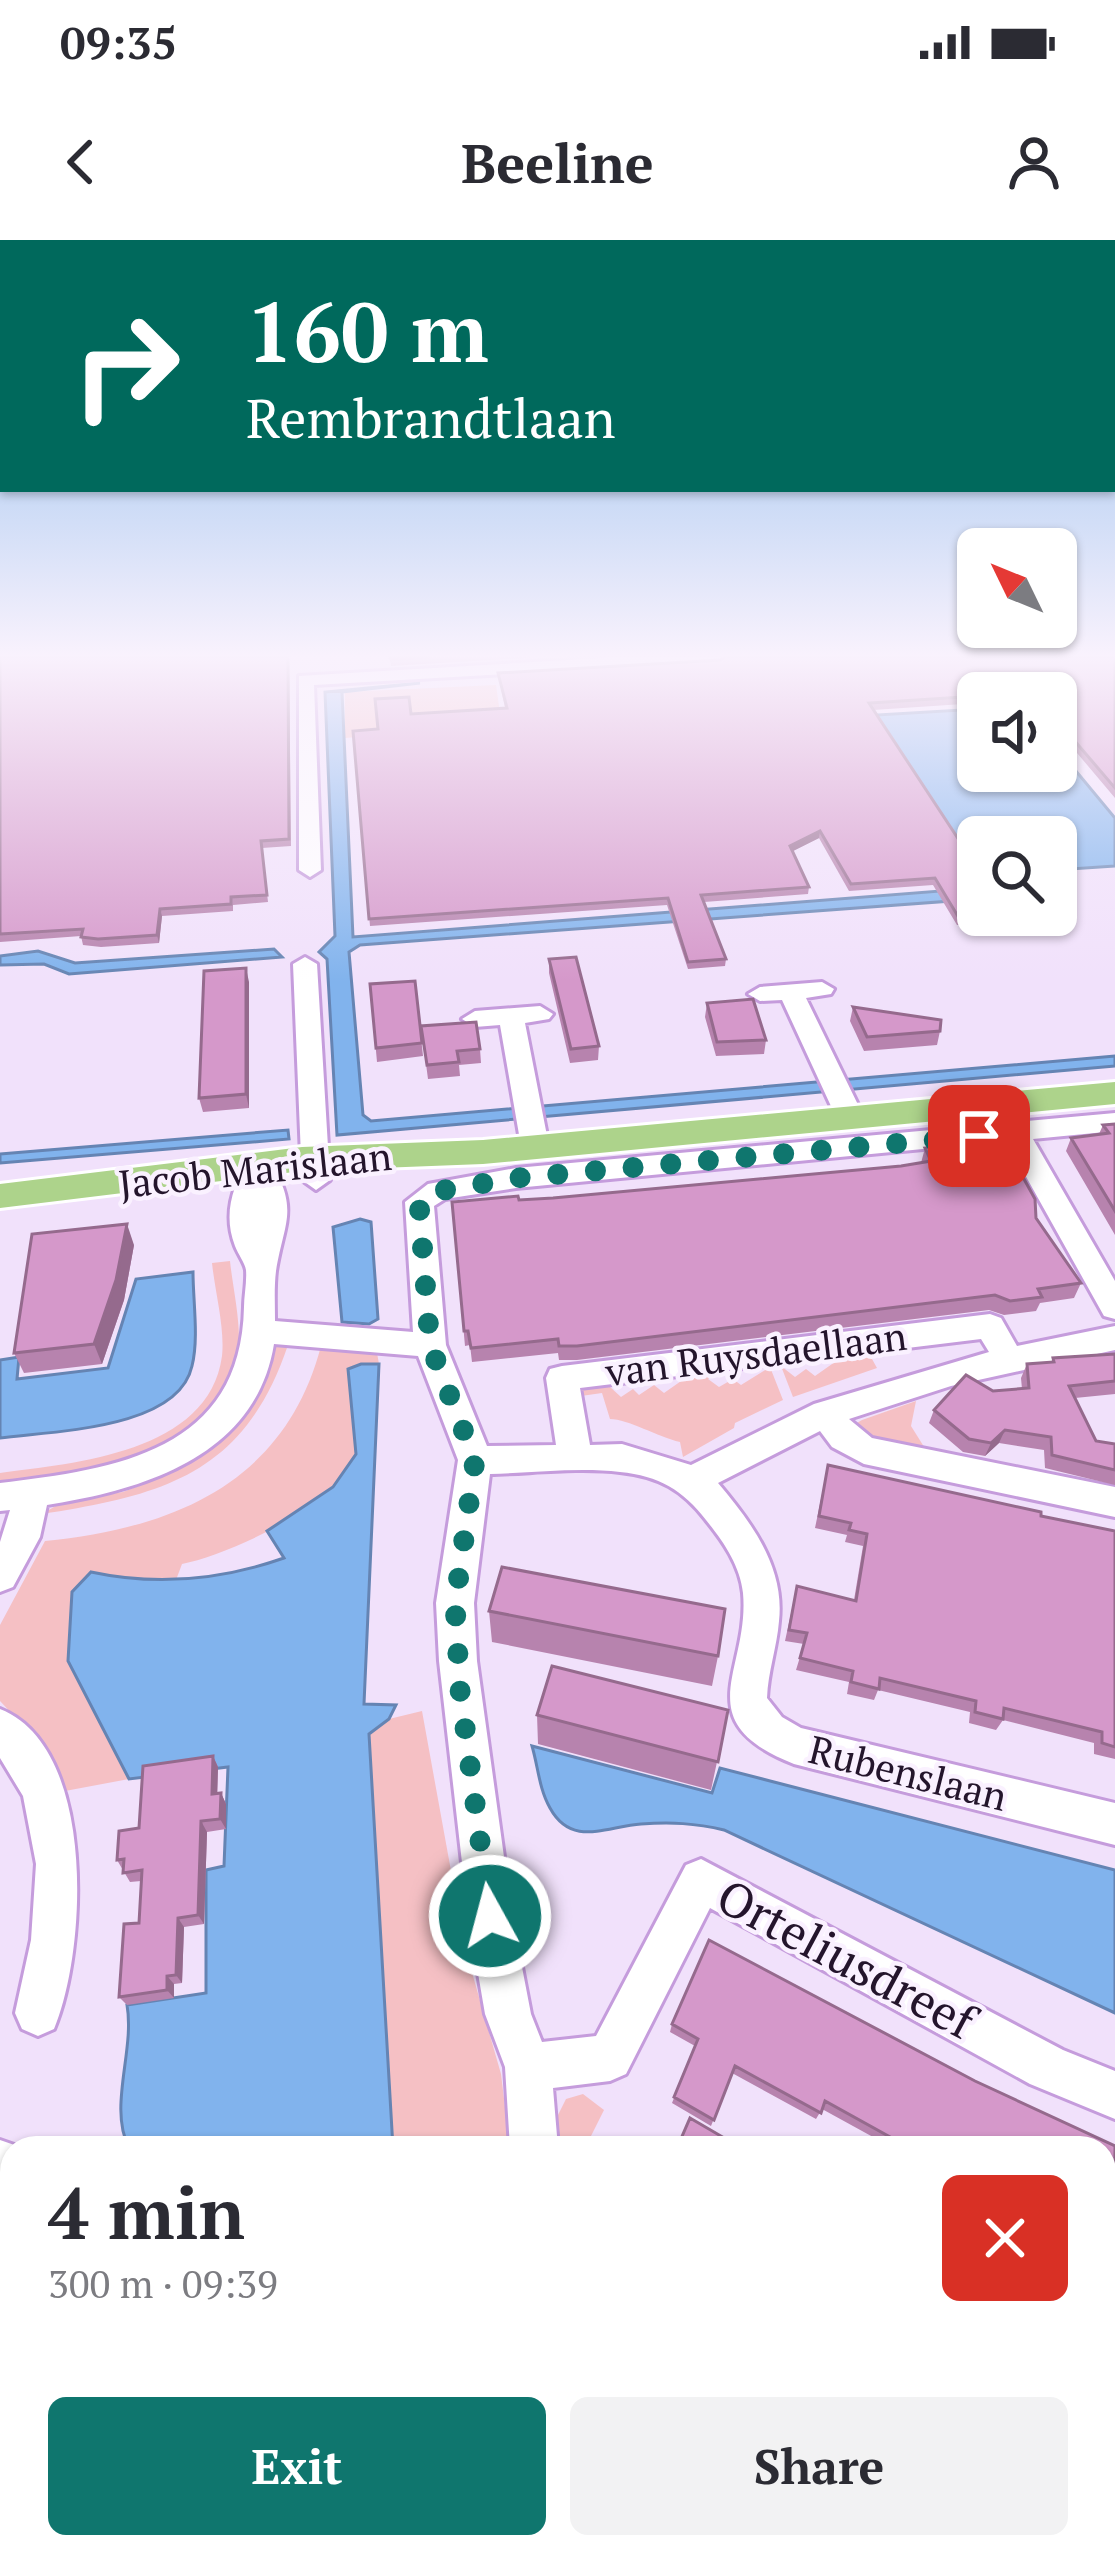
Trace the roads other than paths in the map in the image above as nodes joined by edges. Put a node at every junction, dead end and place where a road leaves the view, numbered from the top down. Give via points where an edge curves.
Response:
1 (307, 765) edge
2 (310, 870) dead end
3 (305, 964) dead end
4 (822, 989) dead end
5 (791, 992) junction
6 (760, 994) dead end
7 (540, 1014) dead end
8 (511, 1016) junction
9 (475, 1019) edge
10 (1115, 1093) edge
11 (840, 1097) junction
12 (531, 1122) junction
13 (1115, 1122) edge
14 (1015, 1132) junction
15 (315, 1171) junction
16 (258, 1180) junction
17 (0, 1196) edge
18 (1115, 1308) edge
19 (258, 1330) junction
20 (1115, 1338) edge
21 (430, 1345) junction
22 (1007, 1358) junction
23 (826, 1413) junction
24 (574, 1455) junction
25 (475, 1460) junction
26 (694, 1480) junction
27 (16, 1495) edge
28 (1115, 1502) edge
29 (0, 1576) edge
30 (0, 1728) edge
31 (1115, 1824) edge
32 (38, 2013) dead end
33 (528, 2067) junction
34 (1115, 2096) edge
35 (534, 2136) edge

1 - 2 street
3 - 15 street
4 - 5 street
5 - 6 street
5 - 11 street
7 - 8 street
8 - 9 street
8 - 12 street
10 - 11 main road, Jacob Marislaan
11 - 12 main road, Jacob Marislaan
12 - 15 main road, Jacob Marislaan via 452,1165
13 - 14 street
14 - 18 street
14 - 21 street via 438,1191 419,1202
15 - 16 main road, Jacob Marislaan
16 - 17 main road, Jacob Marislaan via 145,1195 99,1187
16 - 19 street via 272,1242 261,1266
19 - 21 street
19 - 27 street via 245,1389 185,1450 142,1473
20 - 22 street, van Ruysdaellaan
21 - 25 street
22 - 23 street, van Ruysdaellaan
22 - 24 street, van Ruysdaellaan via 990,1326 562,1378
23 - 26 street, van Ruysdaellaan
23 - 28 street via 864,1450
24 - 25 street
24 - 26 street via 656,1464
25 - 33 street via 455,1604 460,1690 490,1916 508,2014
26 - 31 street, Rubenslaan via 731,1522 760,1591 746,1702 768,1733
27 - 29 street via 22,1537
30 - 32 street via 37,1782 57,1848 56,1945
33 - 34 street, Orteliusdreef via 610,2058 701,1880
33 - 35 street

